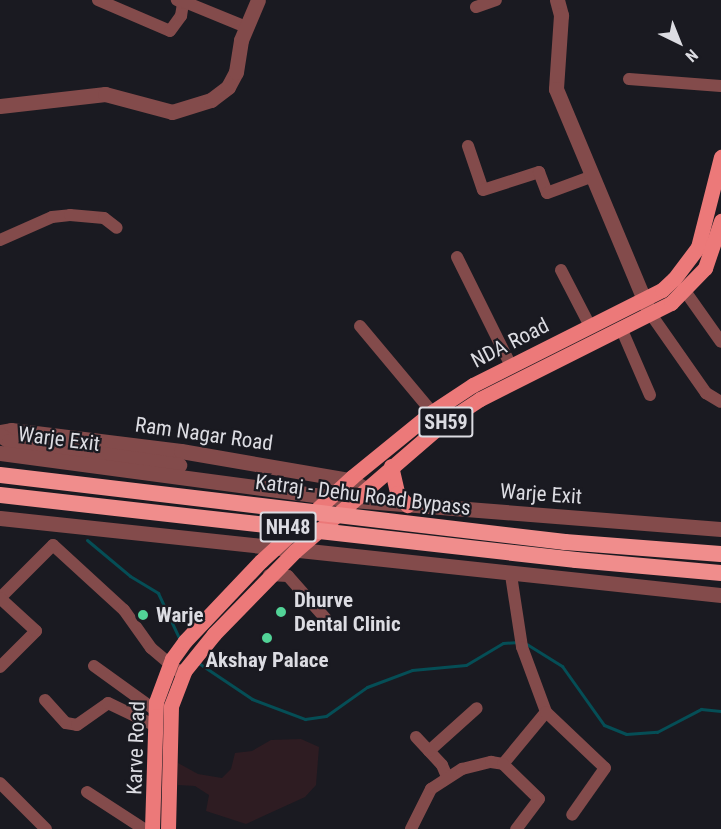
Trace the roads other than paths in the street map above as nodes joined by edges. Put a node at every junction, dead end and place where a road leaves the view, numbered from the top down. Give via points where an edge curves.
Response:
1 (98, 0) edge
2 (258, 0) edge
3 (496, 0) edge
4 (557, 0) edge
5 (180, 1) edge
6 (476, 7) dead end
7 (246, 27) junction
8 (629, 79) dead end
9 (721, 86) edge
10 (0, 106) edge
11 (468, 146) dead end
12 (720, 165) edge
13 (593, 176) junction
14 (721, 221) edge
15 (117, 228) dead end
16 (0, 240) edge
17 (457, 257) dead end
18 (561, 270) dead end
19 (685, 291) junction
20 (647, 306) junction
21 (360, 326) dead end
22 (590, 326) junction
23 (621, 328) junction
24 (721, 342) edge
25 (511, 366) junction
26 (650, 395) dead end
27 (721, 402) edge
28 (432, 412) junction
29 (0, 434) edge
30 (0, 453) edge
31 (391, 466) junction
32 (0, 475) edge
33 (341, 488) junction
34 (358, 494) junction
35 (0, 495) edge
36 (407, 505) junction
37 (0, 518) edge
38 (721, 529) edge
39 (274, 549) junction
40 (295, 551) junction
41 (721, 554) edge
42 (721, 573) edge
43 (270, 574) junction
44 (511, 575) junction
45 (721, 595) edge
46 (0, 598) edge
47 (326, 619) dead end
48 (171, 662) junction
49 (94, 666) dead end
50 (0, 667) edge
51 (184, 672) junction
52 (45, 700) dead end
53 (477, 708) dead end
54 (546, 712) junction
55 (155, 717) junction
56 (416, 738) dead end
57 (429, 751) junction
58 (503, 764) junction
59 (447, 777) junction
60 (0, 784) edge
61 (87, 792) dead end
62 (572, 815) dead end
63 (46, 829) edge
64 (144, 829) edge
65 (152, 829) edge
66 (168, 829) edge
67 (411, 829) edge
68 (516, 829) edge

1 - 5 street via 170,31 177,26
2 - 7 street
3 - 6 street
4 - 13 street via 561,15 556,89
5 - 7 street
7 - 10 street via 236,72 228,87 211,100 190,108 172,112 105,94
8 - 9 street
11 - 13 street via 483,190 539,172 547,193
12 - 20 main road, NDA Road / SH59 via 692,260
13 - 20 street
14 - 19 main road, NDA Road / SH59 via 705,268
15 - 16 street via 104,218 70,215 52,217
17 - 25 street
18 - 22 street
19 - 20 main road, NDA Road / SH59
19 - 24 street
20 - 22 main road, NDA Road / SH59
20 - 23 main road, SH59
20 - 27 street via 705,393
21 - 28 street
22 - 25 main road, NDA Road / SH59
23 - 26 street
23 - 31 main road, NDA Road / SH59 via 464,409
25 - 28 main road, NDA Road / SH59
28 - 33 main road, NDA Road / SH59
29 - 33 street, Ram Nagar Road via 9,441
30 - 33 street, Warje Exit
31 - 34 main road, NDA Road / SH59
31 - 36 main road via 397,493
32 - 41 highway, Katraj - Dehu Road Bypass / NH48, bridge via 565,542
33 - 34 street, Ram Nagar Road
33 - 39 main road, NDA Road / SH59
34 - 36 street, Warje Exit
34 - 40 main road, NDA Road / SH59
35 - 42 highway, Katraj - Dehu Road Bypass / NH48, bridge
36 - 38 street, Warje Exit
37 - 39 street
39 - 40 street
39 - 48 main road, Karve Road / SH59 via 185,640
40 - 43 main road, SH59
40 - 44 street
43 - 47 street via 288,576
43 - 51 main road, Karve Road / SH59
44 - 45 street
44 - 54 street via 522,647
46 - 48 street via 53,545 124,610 151,648
46 - 50 street via 36,631
48 - 51 street
48 - 55 main road, Karve Road / SH59
49 - 55 street
51 - 66 main road, Karve Road / SH59 via 171,706
52 - 55 street via 66,723 76,725 108,703
53 - 57 street
54 - 58 street
54 - 62 street via 605,768
55 - 65 main road, Karve Road / SH59
56 - 57 street
57 - 59 street
58 - 59 street via 491,762
58 - 68 street via 539,799
59 - 67 street via 431,789
60 - 63 street
61 - 64 street

